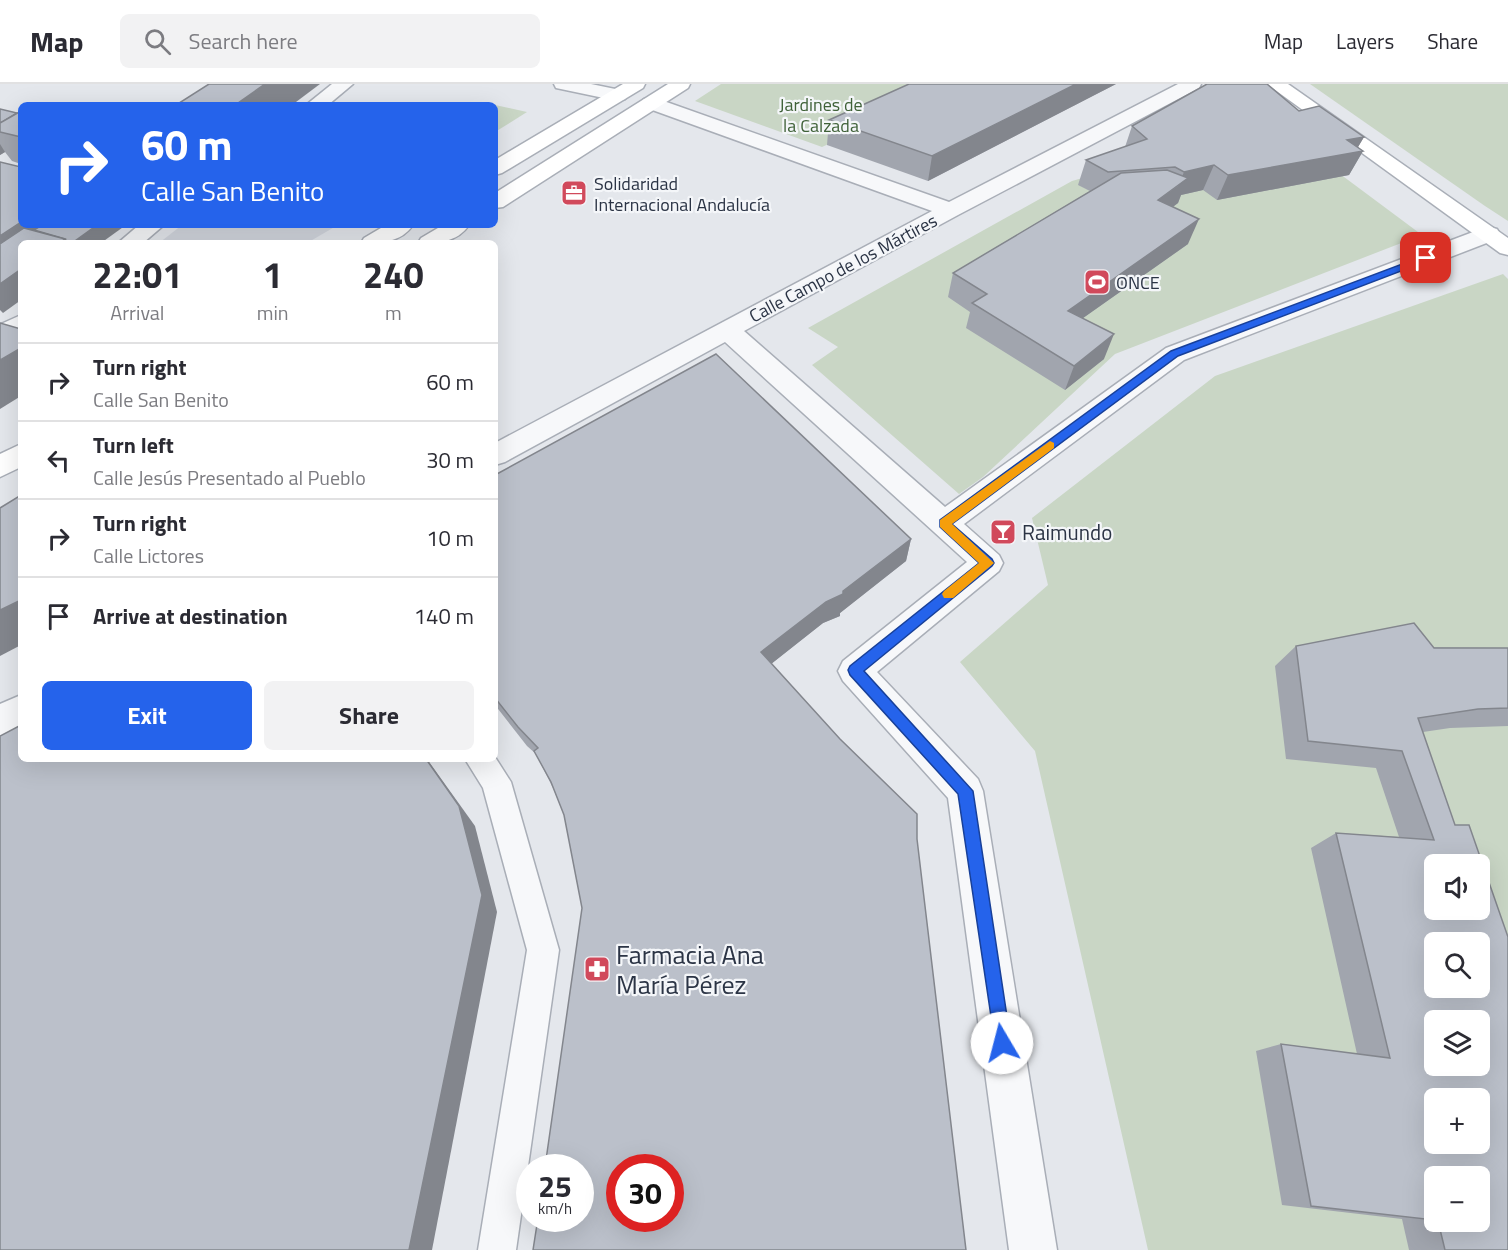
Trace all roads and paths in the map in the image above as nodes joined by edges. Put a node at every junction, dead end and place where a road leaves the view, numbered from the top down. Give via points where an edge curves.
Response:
1 (344, 84) edge
2 (563, 84) edge
3 (636, 84) edge
4 (681, 84) edge
5 (1192, 84) edge
6 (1276, 84) edge
7 (618, 95) junction
8 (320, 102) edge
9 (651, 103) junction
10 (498, 167) edge
11 (498, 200) edge
12 (950, 210) junction
13 (149, 228) edge
14 (397, 228) edge
15 (453, 228) edge
16 (133, 240) edge
17 (377, 240) edge
18 (434, 240) edge
19 (1499, 241) edge
20 (728, 330) junction
21 (498, 453) edge
22 (18, 456) edge
23 (0, 467) edge
24 (944, 524) junction
25 (18, 712) edge
26 (0, 722) edge
27 (481, 762) edge
28 (497, 1250) edge
29 (1033, 1250) edge

1 - 8 street
2 - 7 street
3 - 7 main road
4 - 9 main road
5 - 12 street, Calle Campo de los Mártires
6 - 19 main road
7 - 10 main road
9 - 11 main road
9 - 12 street
12 - 20 street, Calle Campo de los Mártires
13 - 16 street
14 - 17 main road
15 - 18 main road
19 - 24 street via 1175,354
20 - 21 street, Calle Campo de los Mártires
20 - 24 street
22 - 23 main road
24 - 29 street via 988,563 855,670 965,791
25 - 26 street
27 - 28 street via 496,782 543,950

